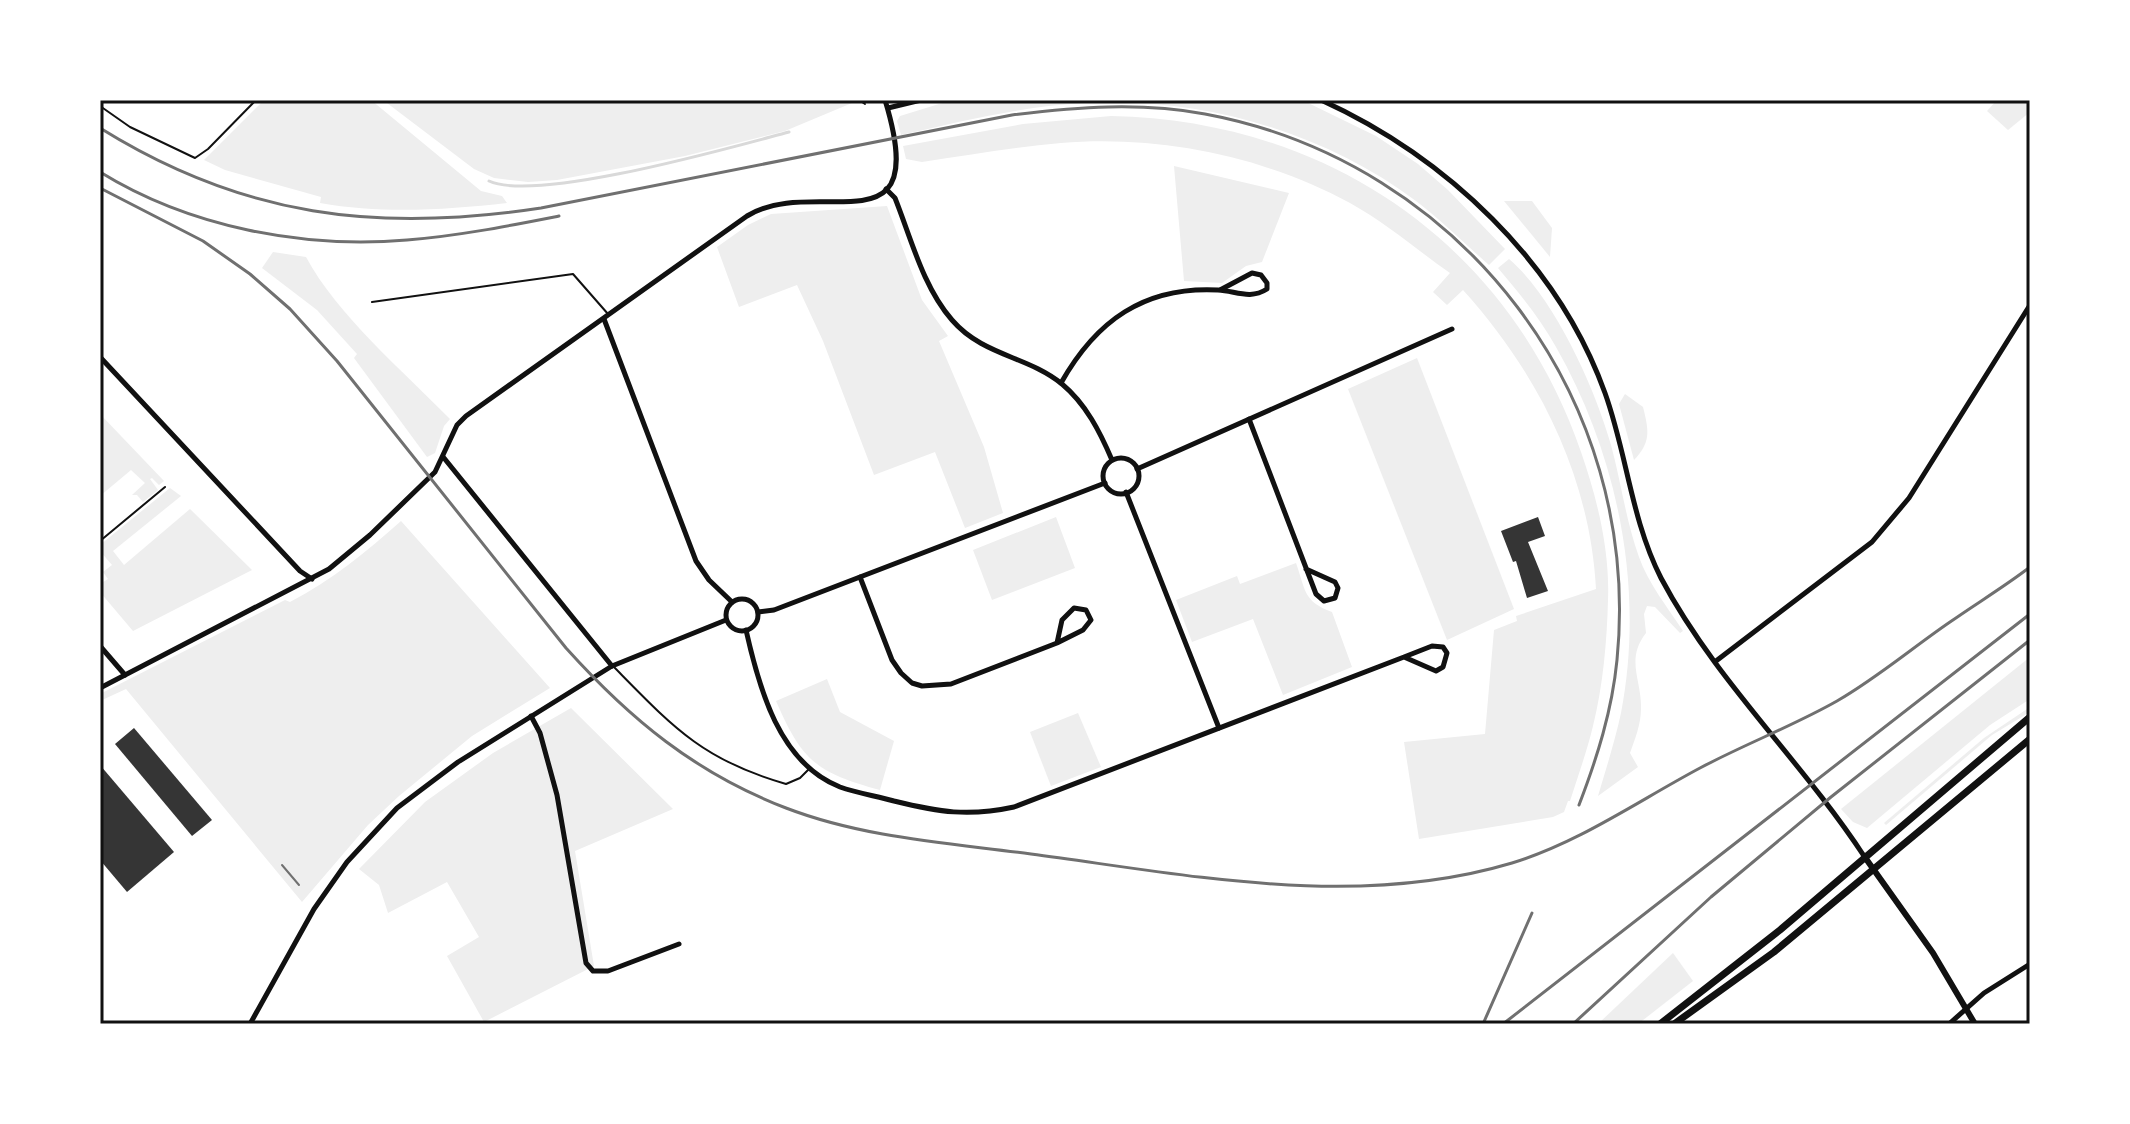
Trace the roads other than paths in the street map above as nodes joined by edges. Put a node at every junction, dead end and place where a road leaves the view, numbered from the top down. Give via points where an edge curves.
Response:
1 (885, 100) edge
2 (921, 100) edge
3 (1321, 100) edge
4 (888, 108) junction
5 (886, 189) junction
6 (1220, 290) junction
7 (372, 302) dead end
8 (2030, 305) edge
9 (606, 317) junction
10 (1452, 329) dead end
11 (100, 357) edge
12 (1061, 383) junction
13 (1249, 419) junction
14 (443, 458) junction
15 (1112, 460) junction
16 (1137, 469) junction
17 (1105, 483) junction
18 (165, 487) dead end
19 (1126, 492) junction
20 (100, 541) edge
21 (1306, 569) junction
22 (860, 577) junction
23 (312, 579) junction
24 (732, 602) junction
25 (758, 612) junction
26 (726, 620) junction
27 (746, 630) junction
28 (1057, 643) junction
29 (100, 646) edge
30 (1404, 657) junction
31 (1716, 661) junction
32 (612, 666) junction
33 (125, 675) junction
34 (100, 688) edge
35 (531, 716) junction
36 (2030, 717) edge
37 (1219, 728) junction
38 (2030, 739) edge
39 (809, 769) junction
40 (1864, 856) junction
41 (1873, 871) junction
42 (679, 944) dead end
43 (2030, 964) edge
44 (1967, 1008) junction
45 (250, 1024) edge
46 (1660, 1024) edge
47 (1674, 1024) edge
48 (1949, 1024) edge
49 (1975, 1024) edge

1 - 4 street
2 - 4 street
3 - 31 street via 1406,147 1464,192 1509,238 1564,309 1604,391 1654,564
4 - 5 street via 898,159 897,174
5 - 9 street via 872,199 758,209
5 - 12 street via 952,320 994,352
6 - 6 street via 1260,294 1267,283 1252,273
6 - 12 street via 1164,295 1123,311 1095,335
7 - 9 lane via 573,274
8 - 31 street via 1887,525
9 - 14 street via 466,416
9 - 24 street via 696,561
10 - 13 street
11 - 23 street
12 - 15 street via 1089,414
13 - 16 street
13 - 21 street
14 - 23 street via 376,529
14 - 32 street
15 - 16 street via 1124,458
15 - 17 street via 1103,473
16 - 19 street via 1138,481
17 - 19 street via 1111,491
17 - 22 street
18 - 20 lane
19 - 37 street
21 - 21 street via 1318,597 1335,598 1335,582
22 - 25 street
22 - 28 street via 892,660 912,683 951,684
23 - 33 street
24 - 25 street via 747,599
24 - 26 street
25 - 27 street
26 - 27 street via 737,630
26 - 32 street
27 - 39 street via 781,731
28 - 28 street via 1089,626 1086,610 1074,608 1066,614
29 - 33 street
30 - 30 street via 1436,671 1447,653 1432,646
30 - 37 street
31 - 40 street
32 - 35 street
32 - 39 lane via 675,728 716,757 786,784
33 - 34 street
35 - 42 street via 557,795 586,963 593,971 608,971
35 - 45 street via 458,762 380,824 314,909
36 - 40 main road
37 - 39 street via 988,813 927,809 839,787
38 - 41 main road
40 - 41 street
40 - 46 main road
41 - 44 street
41 - 47 main road
43 - 44 street
44 - 48 street
44 - 49 street

